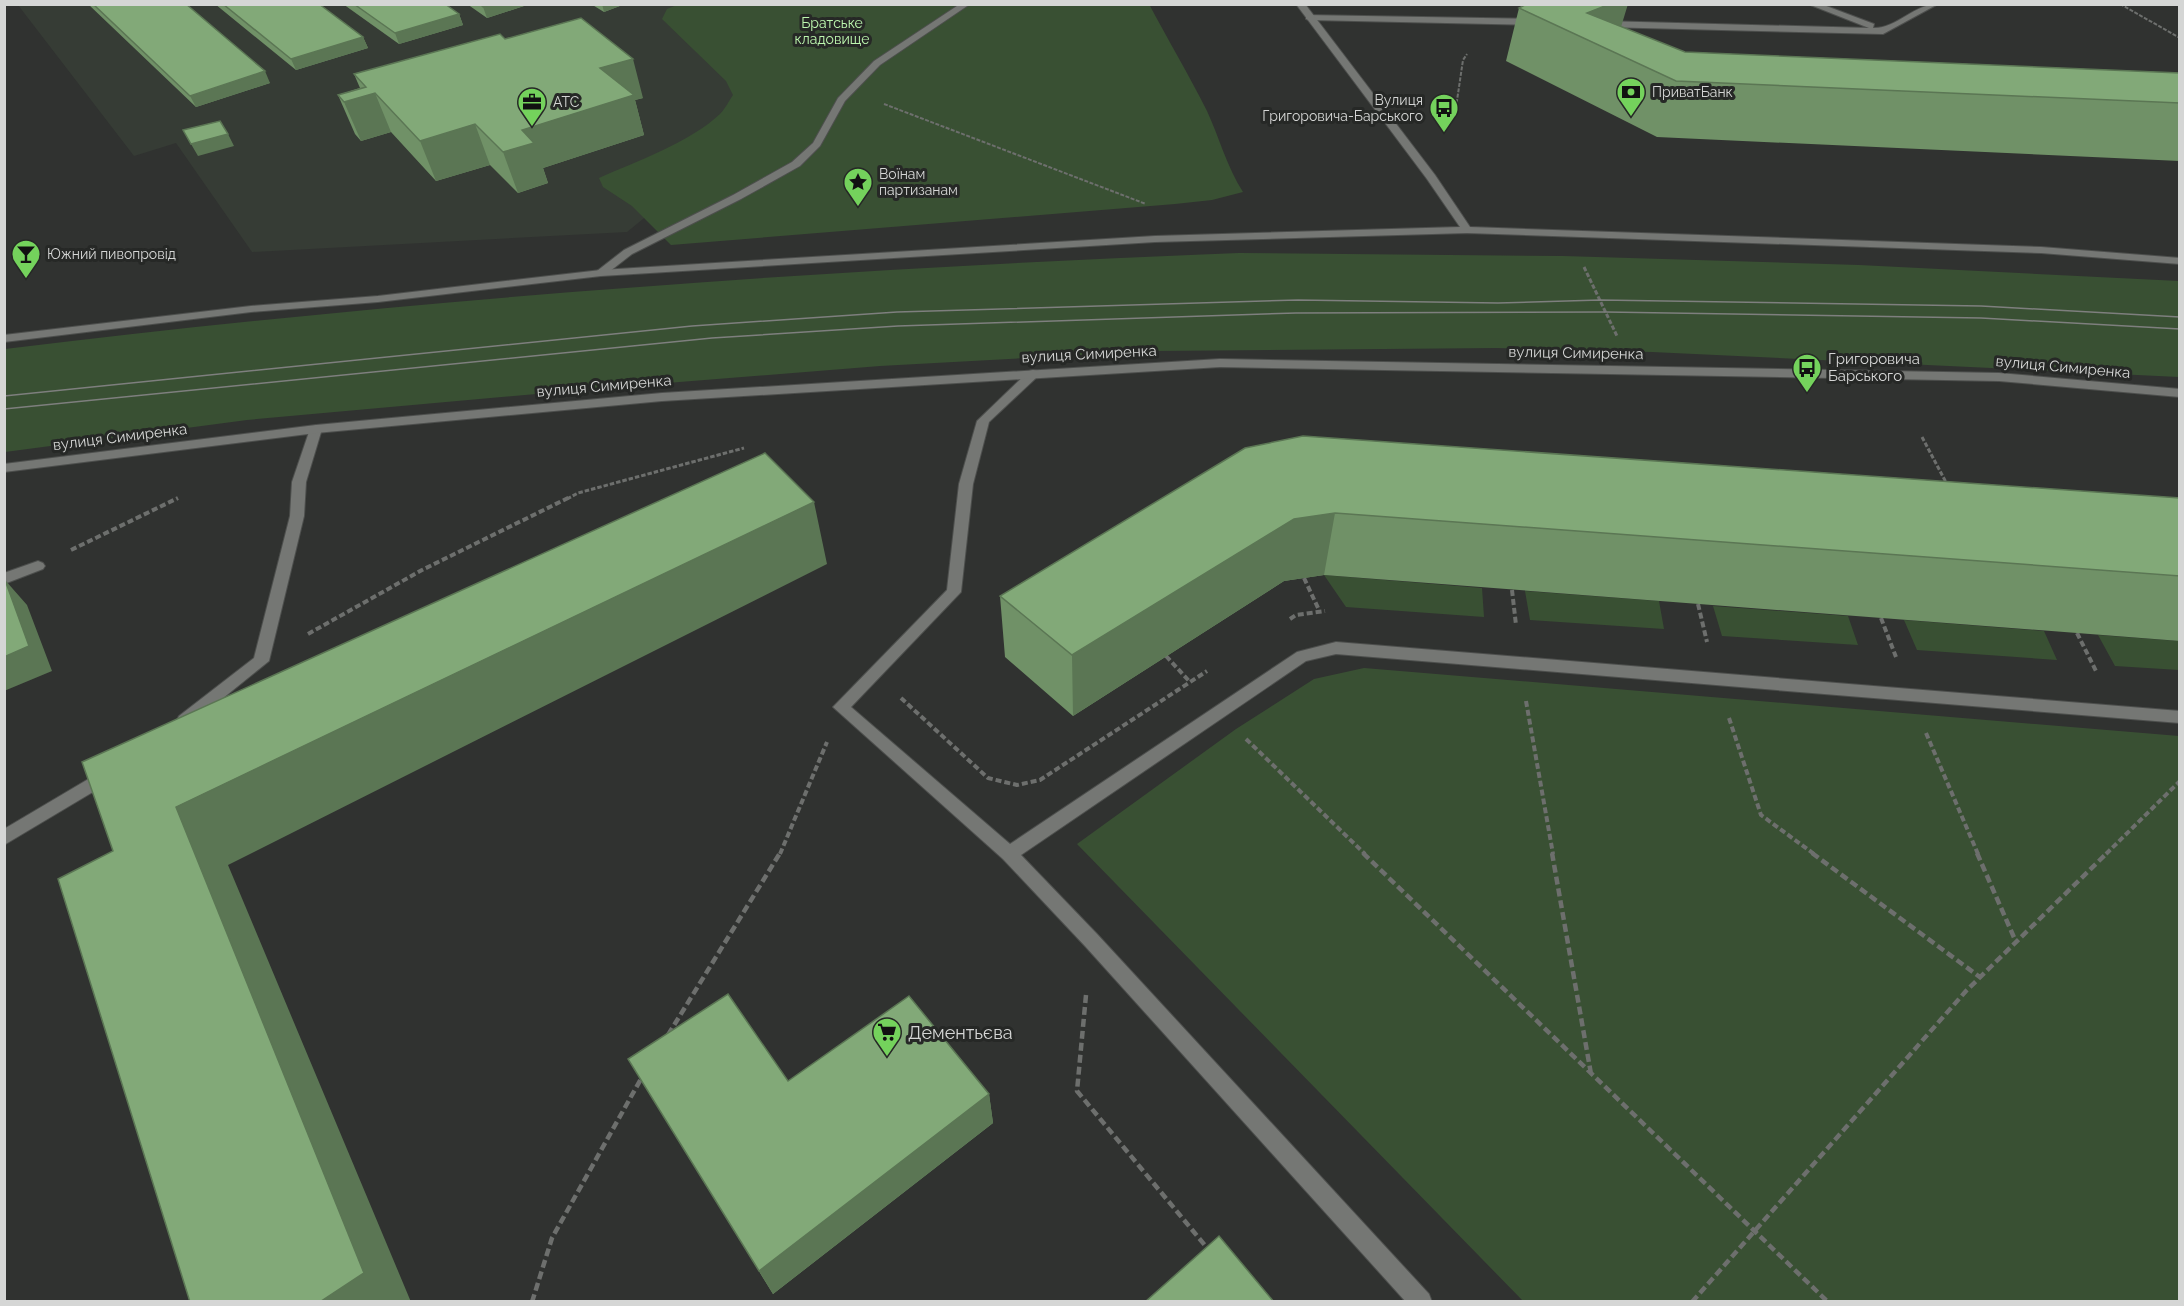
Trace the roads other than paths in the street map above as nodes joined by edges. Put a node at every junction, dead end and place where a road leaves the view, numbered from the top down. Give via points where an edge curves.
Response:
1 (966, 4) edge
2 (1300, 4) edge
3 (1812, 4) edge
4 (1934, 4) edge
5 (1309, 17) junction
6 (1545, 22) edge
7 (1598, 24) edge
8 (1883, 31) junction
9 (1467, 230) junction
10 (2180, 261) edge
11 (601, 273) junction
12 (4, 339) edge
13 (1033, 374) junction
14 (2180, 393) edge
15 (316, 429) junction
16 (4, 468) edge
17 (38, 566) road end
18 (4, 579) edge
19 (2180, 717) edge
20 (171, 731) edge
21 (124, 765) edge
22 (4, 838) edge
23 (1008, 854) junction
24 (1421, 1302) edge

1 - 11 street via 877,63 841,100 817,144 796,164 628,252
2 - 5 street
3 - 8 street
4 - 8 street
5 - 6 street
5 - 9 street
7 - 8 street
9 - 10 street via 2041,250
9 - 11 street via 1155,239
11 - 12 street
13 - 14 street, вулиця Симиренка via 1220,363 1999,377
13 - 15 street, вулиця Симиренка via 662,397
13 - 23 street via 983,421 966,484 954,592 841,707
15 - 16 street, вулиця Симиренка
15 - 20 street via 299,482 297,516 261,661
17 - 18 street
19 - 23 street via 1336,648 1302,656
21 - 22 street
23 - 24 street

